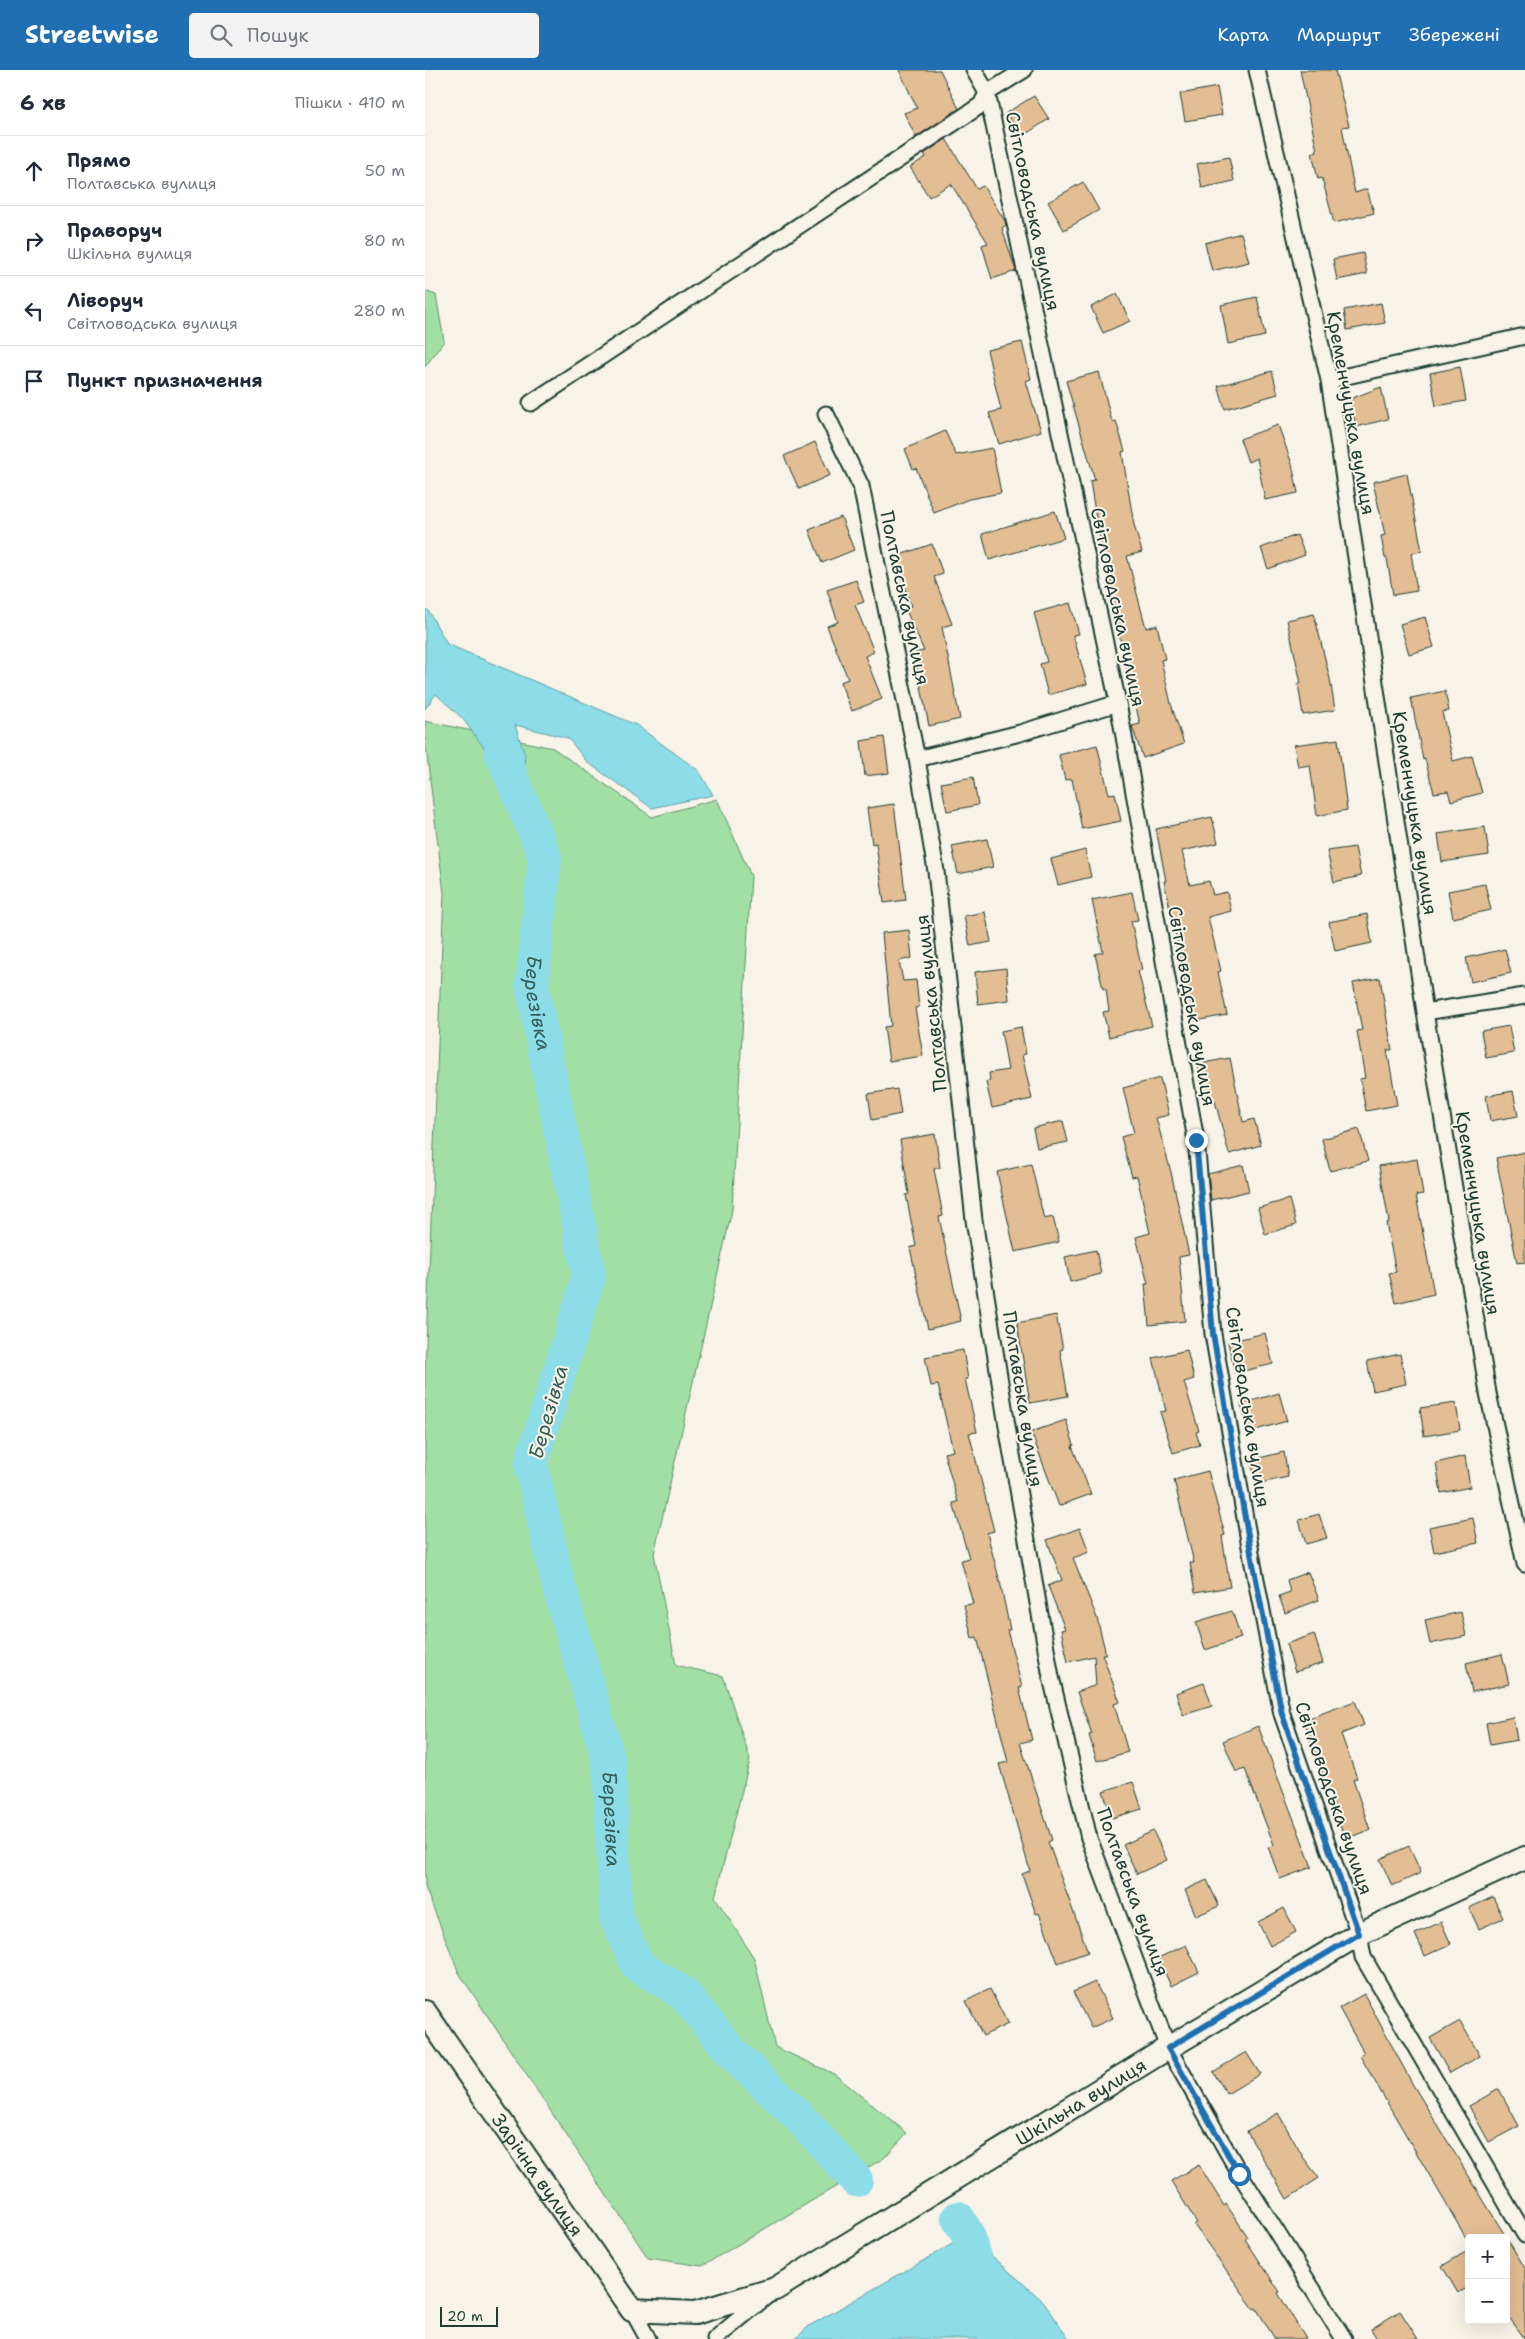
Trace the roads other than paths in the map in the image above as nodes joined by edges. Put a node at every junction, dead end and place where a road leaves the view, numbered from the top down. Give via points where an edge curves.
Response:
1 (974, 70) edge
2 (1024, 70) edge
3 (1257, 70) edge
4 (987, 93) junction
5 (1525, 336) edge
6 (1329, 380) junction
7 (531, 402) dead end
8 (826, 414) dead end
9 (1118, 703) junction
10 (917, 759) junction
11 (1525, 996) edge
12 (1425, 1012) junction
13 (1525, 1564) edge
14 (1525, 1858) edge
15 (1359, 1934) junction
16 (425, 2012) edge
17 (1168, 2048) junction
18 (1525, 2235) edge
19 (775, 2289) junction
20 (631, 2310) junction
21 (648, 2339) edge
22 (715, 2339) edge
23 (1344, 2339) edge

1 - 4 street, Світловодська вулиця
2 - 4 street
3 - 6 street, Кременчуцька вулиця
4 - 7 street via 981,105
4 - 9 street, Світловодська вулиця
5 - 6 street
6 - 12 street, Кременчуцька вулиця
8 - 10 street, Полтавська вулиця via 861,486
9 - 10 street via 1020,733
9 - 15 street, Світловодська вулиця via 1196,1140 1213,1334 1282,1714
10 - 17 street, Полтавська вулиця via 936,871 974,1220 1051,1677 1089,1838
11 - 12 street
12 - 13 street, Кременчуцька вулиця via 1488,1392
14 - 15 street, Шкільна вулиця
15 - 17 street, Шкільна вулиця
15 - 18 street, Світловодська вулиця via 1363,1957
16 - 20 street, Зарічна вулиця
17 - 19 street, Шкільна вулиця
17 - 23 street, Полтавська вулиця via 1239,2174
19 - 20 street, Шкільна вулиця via 695,2313
19 - 22 street
20 - 21 street, Зарічна вулиця

